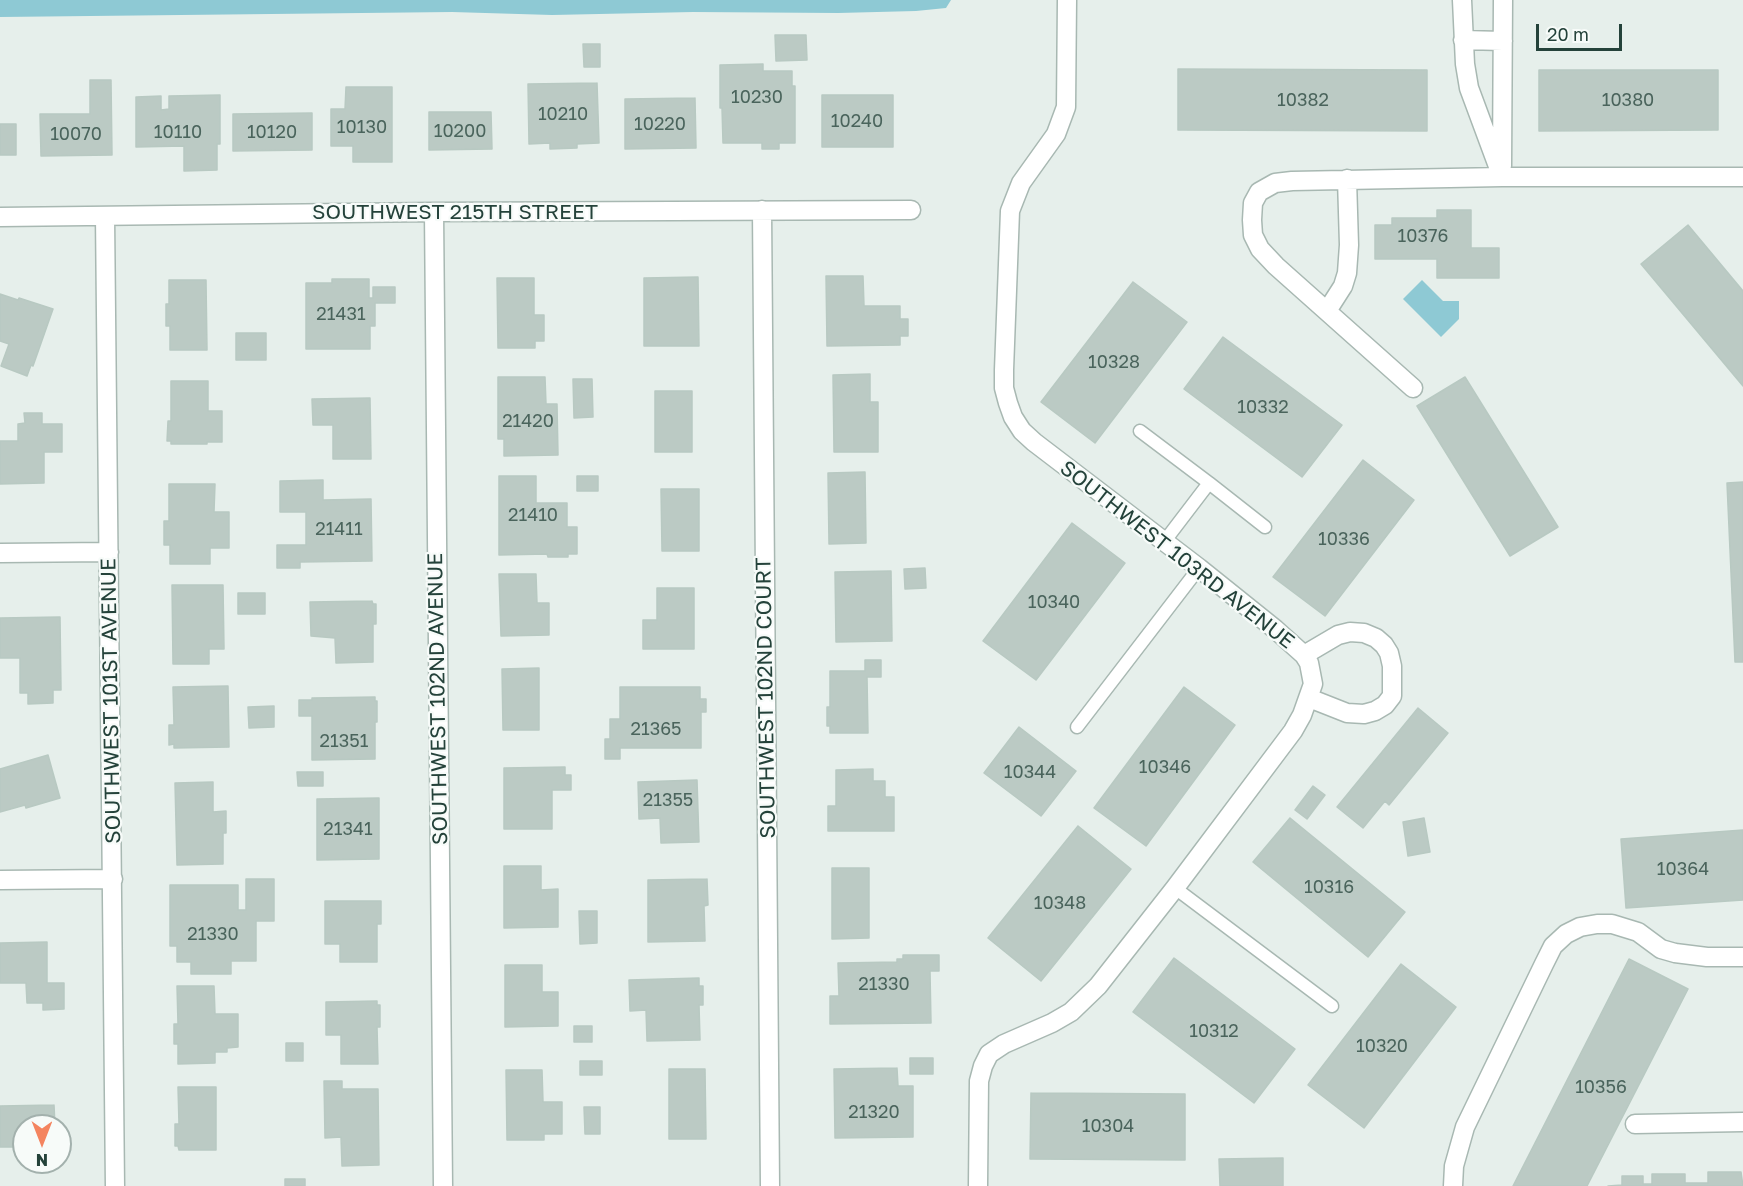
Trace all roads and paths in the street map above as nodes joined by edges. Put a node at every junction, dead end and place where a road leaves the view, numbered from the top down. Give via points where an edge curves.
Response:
1 (1067, 0) edge
2 (1462, 0) edge
3 (1503, 0) edge
4 (1463, 40) junction
5 (1503, 41) junction
6 (1502, 177) junction
7 (1743, 177) edge
8 (1347, 179) junction
9 (762, 210) junction
10 (911, 210) dead end
11 (434, 212) junction
12 (105, 216) junction
13 (0, 217) edge
14 (1327, 311) junction
15 (1413, 388) dead end
16 (1140, 431) dead end
17 (1209, 483) junction
18 (1265, 527) dead end
19 (1164, 542) junction
20 (109, 552) junction
21 (0, 553) edge
22 (1199, 568) junction
23 (1304, 655) junction
24 (1309, 698) junction
25 (1077, 728) dead end
26 (113, 879) junction
27 (0, 880) edge
28 (1175, 888) junction
29 (1743, 957) edge
30 (1332, 1006) dead end
31 (1743, 1122) edge
32 (1635, 1124) dead end
33 (115, 1186) edge
34 (443, 1186) edge
35 (770, 1186) edge
36 (978, 1186) edge
37 (1453, 1186) edge

1 - 19 street, SOUTHWEST 103RD AVENUE via 1066,107 1056,134 1021,183 1010,211 1004,388 1022,431
2 - 4 street
3 - 5 street
4 - 5 street
4 - 6 street via 1469,88
5 - 6 street
6 - 7 street
6 - 8 street
8 - 14 street via 1347,273
8 - 14 street via 1275,183 1259,192 1253,203 1253,235 1260,249
9 - 10 street, SOUTHWEST 215TH STREET
9 - 11 street, SOUTHWEST 215TH STREET
9 - 35 street, SOUTHWEST 102ND COURT
11 - 12 street, SOUTHWEST 215TH STREET
11 - 34 street, SOUTHWEST 102ND AVENUE
12 - 13 street, SOUTHWEST 215TH STREET
12 - 20 street, SOUTHWEST 101ST AVENUE
14 - 15 street
16 - 17 lane
17 - 18 lane
17 - 19 lane
19 - 22 street, SOUTHWEST 103RD AVENUE
20 - 21 street
20 - 26 street, SOUTHWEST 101ST AVENUE
22 - 23 street, SOUTHWEST 103RD AVENUE
22 - 25 lane
23 - 24 street, SOUTHWEST 103RD AVENUE via 1313,674
23 - 24 street via 1338,635 1364,633 1384,645 1392,666 1392,696 1375,711 1347,713
24 - 28 street, SOUTHWEST 103RD AVENUE via 1293,731
26 - 27 street
26 - 33 street, SOUTHWEST 101ST AVENUE
28 - 30 lane
28 - 36 street, SOUTHWEST 103RD AVENUE via 1098,986 1071,1012 1004,1044 982,1066
29 - 37 street via 1675,953 1661,949 1638,932 1612,924 1580,927 1566,934 1553,946 1466,1127 1454,1166
31 - 32 street

